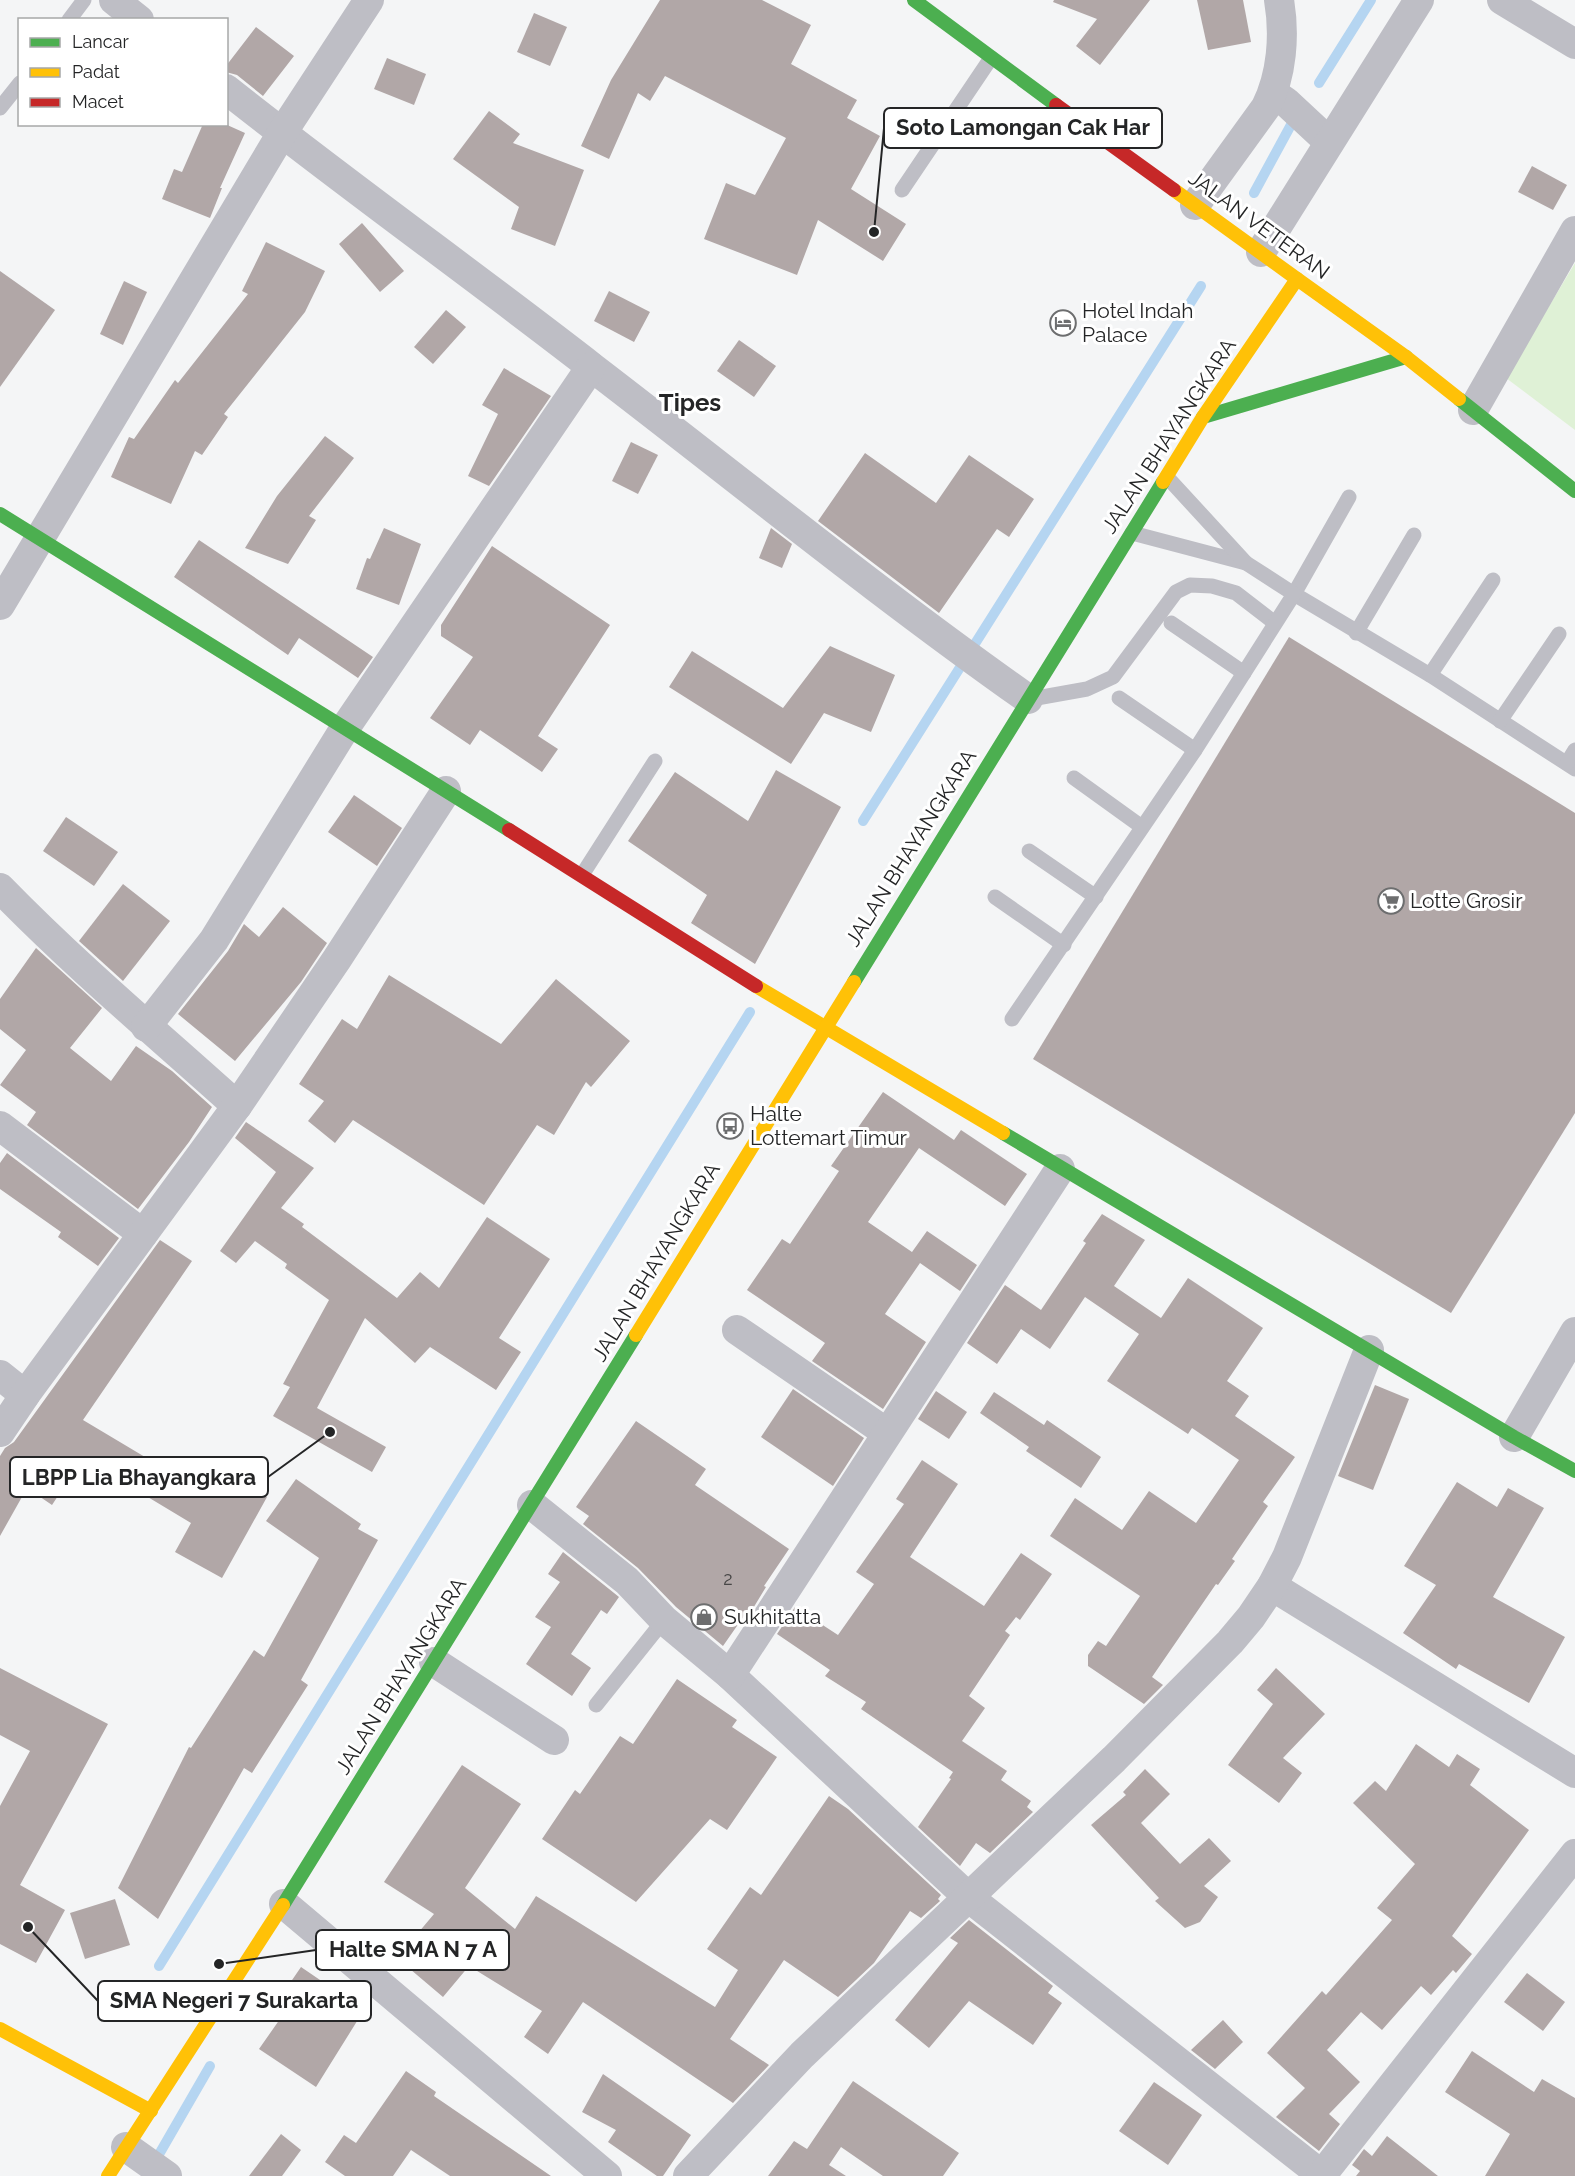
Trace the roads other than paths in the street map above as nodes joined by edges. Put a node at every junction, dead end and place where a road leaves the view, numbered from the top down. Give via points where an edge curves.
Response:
1 (84, 0) edge
2 (114, 0) edge
3 (369, 0) edge
4 (914, 0) edge
5 (1280, 0) edge
6 (1419, 0) edge
7 (1502, 0) edge
8 (70, 18) edge
9 (136, 18) edge
10 (1575, 44) edge
11 (990, 58) junction
12 (18, 86) edge
13 (228, 91) edge
14 (1273, 93) junction
15 (0, 108) edge
16 (282, 133) junction
17 (1329, 142) junction
18 (902, 190) dead end
19 (1195, 205) junction
20 (1575, 231) edge
21 (1261, 252) junction
22 (1298, 279) junction
23 (1406, 357) junction
24 (591, 367) junction
25 (1473, 410) junction
26 (1203, 417) junction
27 (1167, 477) junction
28 (1575, 491) edge
29 (1349, 497) dead end
30 (0, 514) edge
31 (1132, 533) junction
32 (1414, 535) dead end
33 (39, 539) junction
34 (1246, 563) junction
35 (1493, 580) dead end
36 (1294, 594) junction
37 (0, 604) edge
38 (1171, 623) dead end
39 (1275, 623) junction
40 (1356, 633) junction
41 (1559, 634) dead end
42 (1244, 673) junction
43 (1430, 675) junction
44 (1022, 694) junction
45 (1119, 698) dead end
46 (1500, 721) junction
47 (345, 728) junction
48 (1195, 750) junction
49 (655, 761) dead end
50 (1572, 761) edge
51 (1074, 778) dead end
52 (447, 791) junction
53 (1142, 827) junction
54 (1029, 851) dead end
55 (582, 875) junction
56 (0, 888) edge
57 (995, 897) dead end
58 (1096, 897) junction
59 (1064, 945) junction
60 (1012, 1019) dead end
61 (146, 1027) junction
62 (825, 1028) junction
63 (237, 1106) junction
64 (0, 1126) edge
65 (1060, 1169) junction
66 (143, 1234) junction
67 (737, 1330) dead end
68 (1575, 1332) edge
69 (1369, 1350) junction
70 (0, 1375) edge
71 (25, 1395) junction
72 (0, 1432) edge
73 (887, 1433) junction
74 (1514, 1437) junction
75 (1575, 1471) edge
76 (532, 1505) junction
77 (1272, 1586) junction
78 (664, 1620) junction
79 (434, 1662) junction
80 (730, 1675) junction
81 (596, 1705) dead end
82 (554, 1740) dead end
83 (1575, 1773) edge
84 (1575, 1854) edge
85 (968, 1897) junction
86 (284, 1905) junction
87 (0, 2029) edge
88 (151, 2111) junction
89 (134, 2153) junction
90 (108, 2176) edge
91 (167, 2176) edge
92 (607, 2176) edge
93 (688, 2176) edge
94 (1322, 2176) edge

1 - 8 lane
2 - 9 street
3 - 16 street
4 - 11 main road, JALAN VETERAN
5 - 14 street via 1282,37
6 - 17 street
7 - 10 street
11 - 18 lane
11 - 19 main road, JALAN VETERAN
12 - 15 lane
13 - 16 street
14 - 17 street
14 - 19 street
16 - 24 street
16 - 33 street
17 - 21 street
19 - 21 main road, JALAN VETERAN
20 - 25 street
21 - 22 main road, JALAN VETERAN
22 - 23 main road, JALAN VETERAN
22 - 26 main road, JALAN BHAYANGKARA
23 - 25 main road, JALAN VETERAN
23 - 26 main road
24 - 44 street
24 - 47 street
25 - 28 main road, JALAN VETERAN
26 - 27 main road, JALAN BHAYANGKARA
27 - 31 main road, JALAN BHAYANGKARA
27 - 34 lane
29 - 36 lane
30 - 33 main road
31 - 34 lane
31 - 44 main road, JALAN BHAYANGKARA
32 - 40 lane
33 - 37 street
33 - 47 main road
34 - 36 lane
35 - 43 lane
36 - 39 lane
36 - 40 lane
38 - 42 lane
39 - 42 lane
39 - 44 lane via 1236,593 1190,585 1176,592 1113,677 1087,688
40 - 43 lane
41 - 46 lane
42 - 48 lane
43 - 46 lane
44 - 62 main road, JALAN BHAYANGKARA
45 - 48 lane
46 - 50 lane
47 - 52 main road
47 - 61 street via 214,940
48 - 53 lane
49 - 55 lane
51 - 53 lane
52 - 55 main road
52 - 63 street
53 - 58 lane
54 - 58 lane
55 - 62 main road
56 - 61 street
57 - 59 lane
58 - 59 lane
59 - 60 lane
61 - 63 street
62 - 65 main road
62 - 76 main road, JALAN BHAYANGKARA
63 - 66 street
64 - 66 street
65 - 69 main road
65 - 73 street
66 - 71 street
67 - 73 street
68 - 74 street
69 - 74 main road
69 - 77 street
70 - 71 street
71 - 72 street
73 - 80 street
74 - 75 main road
76 - 78 street via 627,1581
76 - 79 main road, JALAN BHAYANGKARA
77 - 83 street
77 - 85 street via 1230,1642
78 - 80 street
78 - 81 lane
79 - 82 street
79 - 86 main road, JALAN BHAYANGKARA
80 - 85 street
84 - 94 street
85 - 93 street via 802,2055
85 - 94 street
86 - 88 main road, JALAN BHAYANGKARA
86 - 92 street
87 - 88 main road
88 - 89 main road, JALAN BHAYANGKARA
89 - 90 main road, JALAN BHAYANGKARA
89 - 91 street

